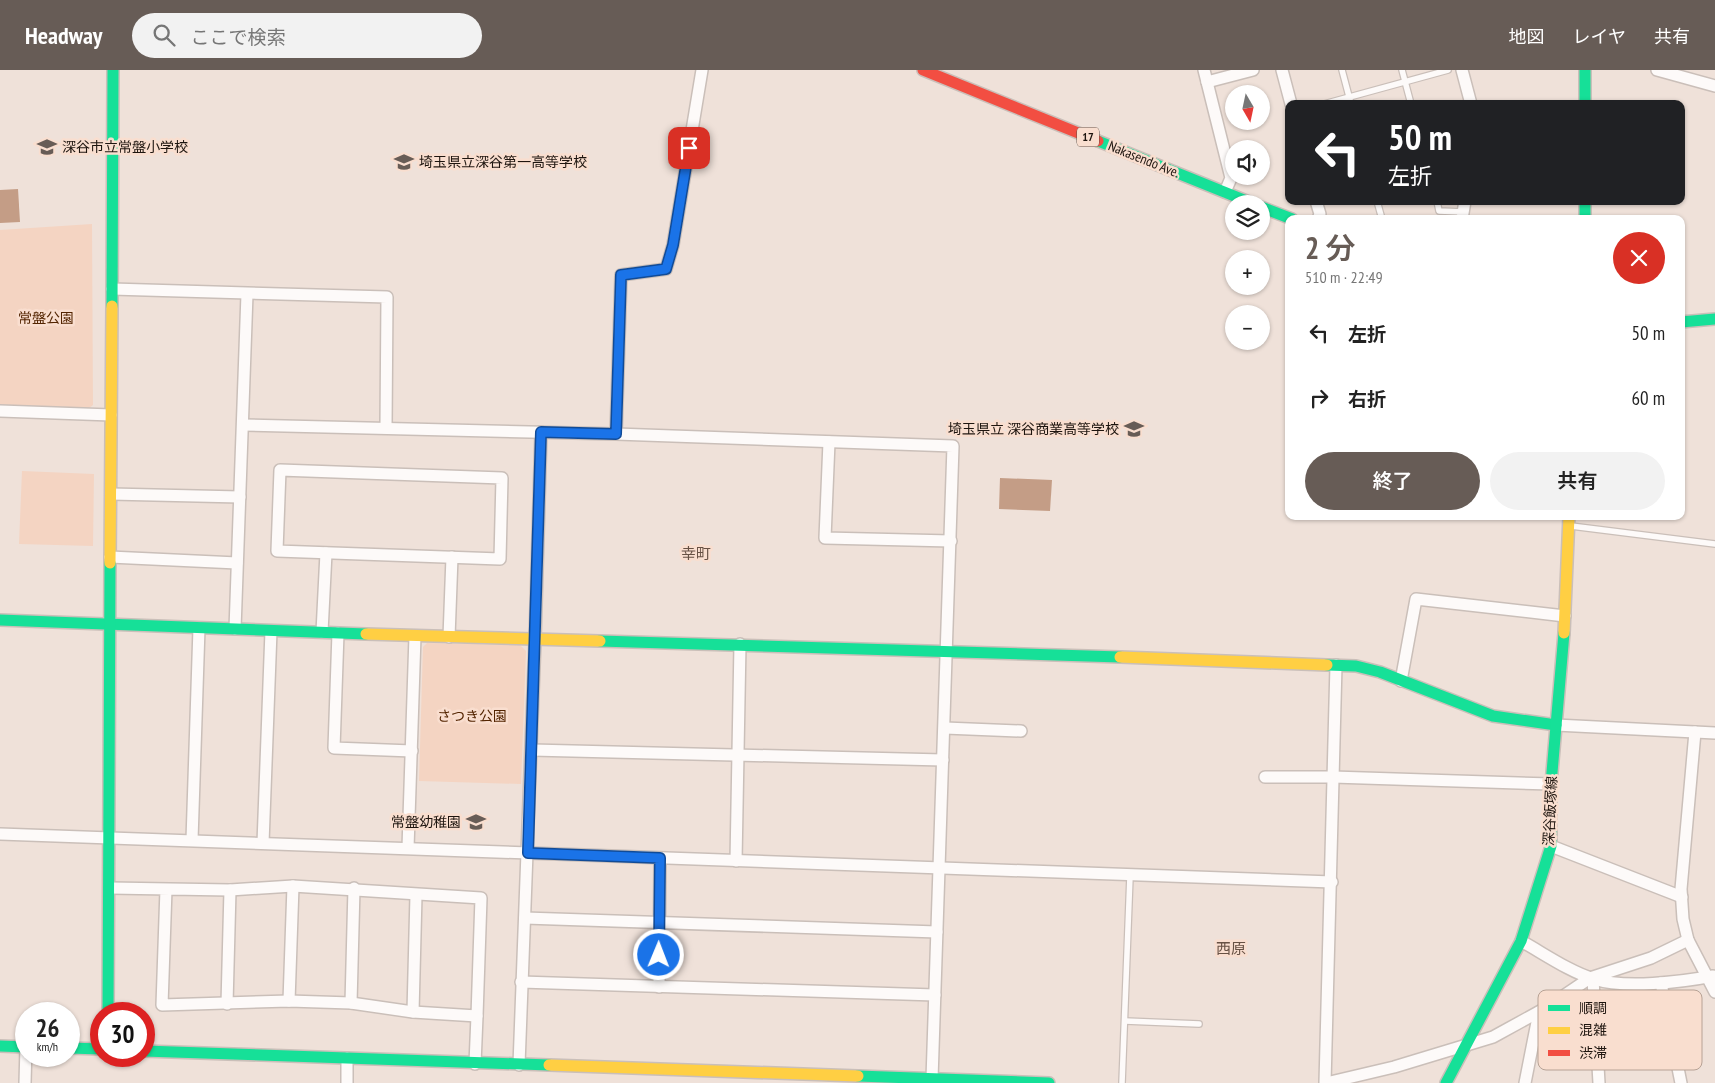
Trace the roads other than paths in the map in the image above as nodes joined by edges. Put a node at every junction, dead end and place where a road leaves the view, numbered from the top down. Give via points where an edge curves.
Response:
1 (114, 70) edge
2 (702, 70) edge
3 (923, 70) edge
4 (1204, 70) edge
5 (1253, 70) edge
6 (1282, 70) edge
7 (1342, 70) edge
8 (1402, 70) edge
9 (1448, 70) edge
10 (1462, 70) edge
11 (1585, 70) edge
12 (1657, 70) edge
13 (1207, 82) junction
14 (1405, 82) junction
15 (1715, 86) edge
16 (1349, 97) junction
17 (1290, 100) edge
18 (1338, 100) edge
19 (1350, 100) edge
20 (1410, 100) edge
21 (1471, 100) edge
22 (1585, 100) edge
23 (1225, 192) junction
24 (1232, 195) edge
25 (1438, 205) edge
26 (1270, 210) edge
27 (1463, 211) edge
28 (1285, 216) edge
29 (112, 289) junction
30 (247, 294) junction
31 (1715, 319) edge
32 (1685, 322) edge
33 (0, 411) edge
34 (111, 415) junction
35 (243, 425) junction
36 (386, 427) junction
37 (541, 432) junction
38 (616, 434) junction
39 (829, 442) junction
40 (111, 494) junction
41 (240, 497) junction
42 (1569, 521) edge
43 (951, 541) junction
44 (1715, 544) edge
45 (326, 553) junction
46 (110, 557) junction
47 (452, 558) junction
48 (238, 562) junction
49 (1565, 616) junction
50 (0, 620) edge
51 (110, 625) junction
52 (199, 628) junction
53 (234, 629) junction
54 (271, 631) junction
55 (322, 632) junction
56 (338, 633) junction
57 (415, 636) junction
58 (449, 637) junction
59 (536, 640) junction
60 (740, 644) junction
61 (947, 652) junction
62 (1336, 665) junction
63 (1401, 680) junction
64 (1556, 725) junction
65 (946, 728) junction
66 (1021, 731) dead end
67 (1695, 732) junction
68 (1715, 733) edge
69 (532, 750) junction
70 (412, 751) junction
71 (738, 756) junction
72 (944, 760) junction
73 (1333, 776) junction
74 (1265, 777) dead end
75 (1551, 784) junction
76 (0, 834) edge
77 (109, 837) junction
78 (192, 840) junction
79 (264, 843) junction
80 (1551, 846) junction
81 (408, 848) junction
82 (528, 853) junction
83 (660, 858) junction
84 (736, 861) junction
85 (939, 869) junction
86 (1130, 876) junction
87 (1332, 882) junction
88 (293, 886) junction
89 (110, 888) junction
90 (354, 888) junction
91 (166, 889) junction
92 (230, 890) junction
93 (416, 895) junction
94 (1682, 897) junction
95 (525, 918) junction
96 (660, 922) junction
97 (937, 932) junction
98 (1688, 940) junction
99 (1521, 941) junction
100 (1711, 976) edge
101 (1591, 978) junction
102 (520, 982) junction
103 (1661, 983) junction
104 (659, 987) junction
105 (1573, 990) edge
106 (1592, 990) edge
107 (1662, 990) edge
108 (1715, 992) edge
109 (935, 995) junction
110 (289, 1001) junction
111 (108, 1002) edge
112 (351, 1003) junction
113 (227, 1004) junction
114 (413, 1012) junction
115 (1538, 1013) edge
116 (477, 1016) junction
117 (1538, 1017) edge
118 (1125, 1021) junction
119 (1199, 1024) dead end
120 (0, 1046) edge
121 (15, 1047) edge
122 (1465, 1047) junction
123 (155, 1051) edge
124 (347, 1058) junction
125 (475, 1064) junction
126 (519, 1065) junction
127 (25, 1067) edge
128 (1598, 1070) edge
129 (1678, 1070) edge
130 (763, 1078) edge
131 (932, 1079) junction
132 (24, 1083) edge
133 (346, 1083) edge
134 (1048, 1083) edge
135 (1122, 1083) edge
136 (1326, 1083) edge
137 (1446, 1083) edge
138 (1525, 1083) edge
139 (1599, 1083) edge
140 (1681, 1083) edge

1 - 29 main road
2 - 38 street via 673,245 666,269 621,275
3 - 23 main road, Nakasendo Ave. / 17
4 - 13 street
5 - 13 street
6 - 17 street
7 - 16 lane
8 - 14 lane
9 - 14 lane
10 - 21 street
11 - 22 main road
12 - 15 street
13 - 23 street via 1231,178
14 - 16 lane
14 - 20 lane
16 - 18 lane
16 - 19 lane
23 - 24 main road, Nakasendo Ave. / 17
25 - 27 lane via 1439,211
26 - 28 main road
29 - 30 street
29 - 34 main road
30 - 35 street
30 - 36 street via 387,297
31 - 32 main road
33 - 34 street
34 - 40 main road
35 - 36 street
35 - 41 street
36 - 37 street
37 - 38 street
37 - 59 street
38 - 39 street
39 - 43 street via 953,446
39 - 43 street via 825,538
40 - 41 street
40 - 46 main road
41 - 48 street
42 - 44 lane
42 - 49 main road, 深谷飯塚線
43 - 61 street
45 - 47 street
45 - 47 street via 277,551 280,470 502,478 500,559
45 - 55 street
46 - 48 street
46 - 51 main road
47 - 58 street
48 - 53 street
49 - 63 street via 1416,600
49 - 64 main road, 深谷飯塚線
50 - 51 main road
51 - 52 main road
51 - 77 main road
52 - 53 main road
52 - 78 street
53 - 54 main road
54 - 55 main road
54 - 79 street
55 - 56 main road
56 - 57 main road
56 - 70 street via 334,748
57 - 58 main road
57 - 70 street
58 - 59 main road
59 - 60 main road
59 - 69 street
60 - 61 main road
60 - 71 street
61 - 62 main road
61 - 65 street
62 - 63 main road via 1368,668
62 - 73 street
63 - 64 main road via 1494,716
64 - 67 street
64 - 75 main road, 深谷飯塚線
65 - 66 street
65 - 72 street
67 - 68 street
67 - 94 street
69 - 71 street
69 - 82 street
70 - 81 street
71 - 72 street
71 - 84 street
72 - 85 street
73 - 74 street
73 - 75 street
73 - 87 street
75 - 80 main road, 深谷飯塚線
76 - 77 street
77 - 78 street
77 - 89 main road
78 - 79 street
79 - 81 street
80 - 94 street
80 - 99 main road, 深谷飯塚線
81 - 82 street
82 - 83 street
82 - 95 street
83 - 84 street
83 - 96 street
84 - 85 street
85 - 86 street
85 - 97 street
86 - 87 street
86 - 118 lane
87 - 136 street
88 - 90 street
88 - 92 street
88 - 110 street
89 - 91 street
89 - 111 main road
90 - 93 street
90 - 112 street
91 - 92 street
91 - 113 street via 162,1005
92 - 113 street
93 - 114 street
93 - 116 street via 480,898
94 - 98 street
95 - 96 street
95 - 102 street
96 - 97 street
96 - 104 street
97 - 109 street
98 - 100 street
98 - 101 street via 1651,958
99 - 101 street
99 - 122 main road, 深谷飯塚線
100 - 103 street
100 - 108 street
101 - 103 street via 1604,982
101 - 105 street
101 - 106 street
102 - 104 street
102 - 126 street
103 - 107 street
104 - 109 street
109 - 131 street
110 - 112 street
110 - 113 street
112 - 114 street
114 - 116 street
115 - 122 street via 1493,1037
116 - 125 street
117 - 138 street
118 - 119 lane
118 - 135 lane
120 - 121 main road
122 - 136 street
122 - 137 main road, 深谷飯塚線
123 - 124 main road
124 - 125 main road
124 - 133 street
125 - 126 main road
126 - 130 main road
127 - 132 street
128 - 139 street
129 - 140 street
130 - 131 main road
131 - 134 main road

